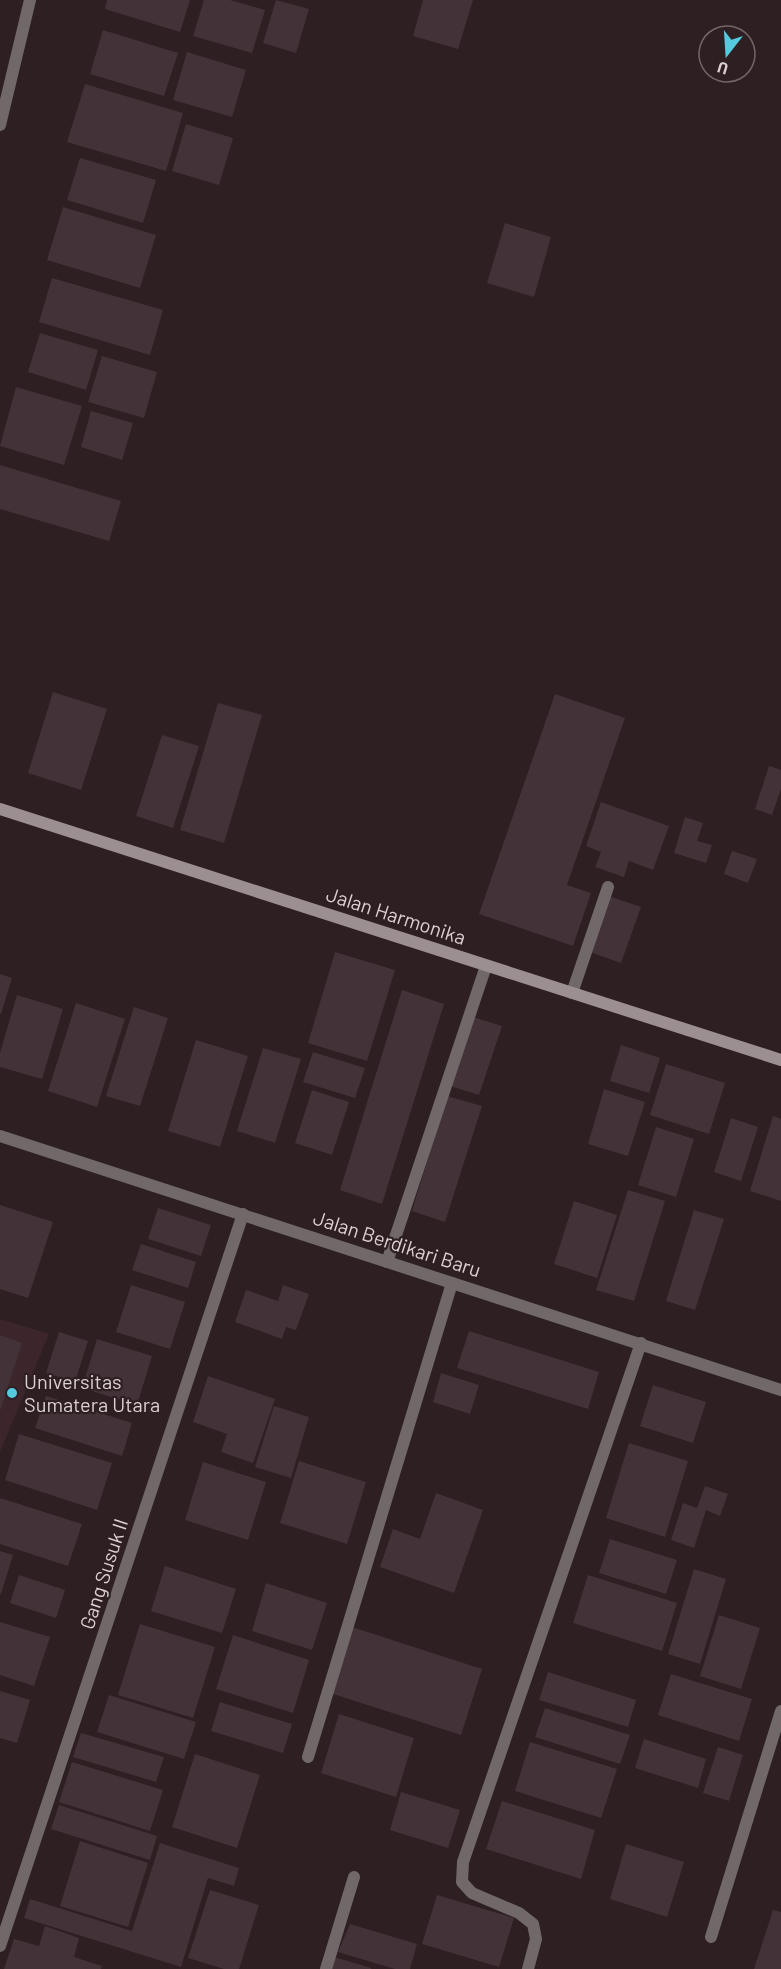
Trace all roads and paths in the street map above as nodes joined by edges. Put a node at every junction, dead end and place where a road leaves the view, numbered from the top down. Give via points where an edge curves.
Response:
1 (30, 0) edge
2 (0, 125) edge
3 (0, 809) edge
4 (608, 887) dead end
5 (486, 966) junction
6 (572, 993) junction
7 (781, 1059) edge
8 (0, 1136) edge
9 (243, 1214) junction
10 (387, 1262) junction
11 (452, 1283) junction
12 (641, 1343) junction
13 (781, 1389) edge
14 (781, 1711) edge
15 (308, 1757) dead end
16 (354, 1877) dead end
17 (711, 1937) dead end
18 (0, 1946) edge
19 (326, 1969) edge
20 (528, 1969) edge

1 - 2 street
3 - 5 street, Jalan Harmonika
4 - 6 street
5 - 6 street, Jalan Harmonika
5 - 10 street
6 - 7 street, Jalan Harmonika
8 - 9 street, Jalan Berdikari Baru
9 - 10 street, Jalan Berdikari Baru
9 - 18 street, Gang Susuk II
10 - 11 street, Jalan Berdikari Baru
11 - 12 street, Jalan Berdikari Baru
11 - 15 street
12 - 13 street, Jalan Berdikari Baru
12 - 20 street via 463,1862 462,1882 472,1893 519,1912 533,1924 536,1939
14 - 17 street
16 - 19 street

